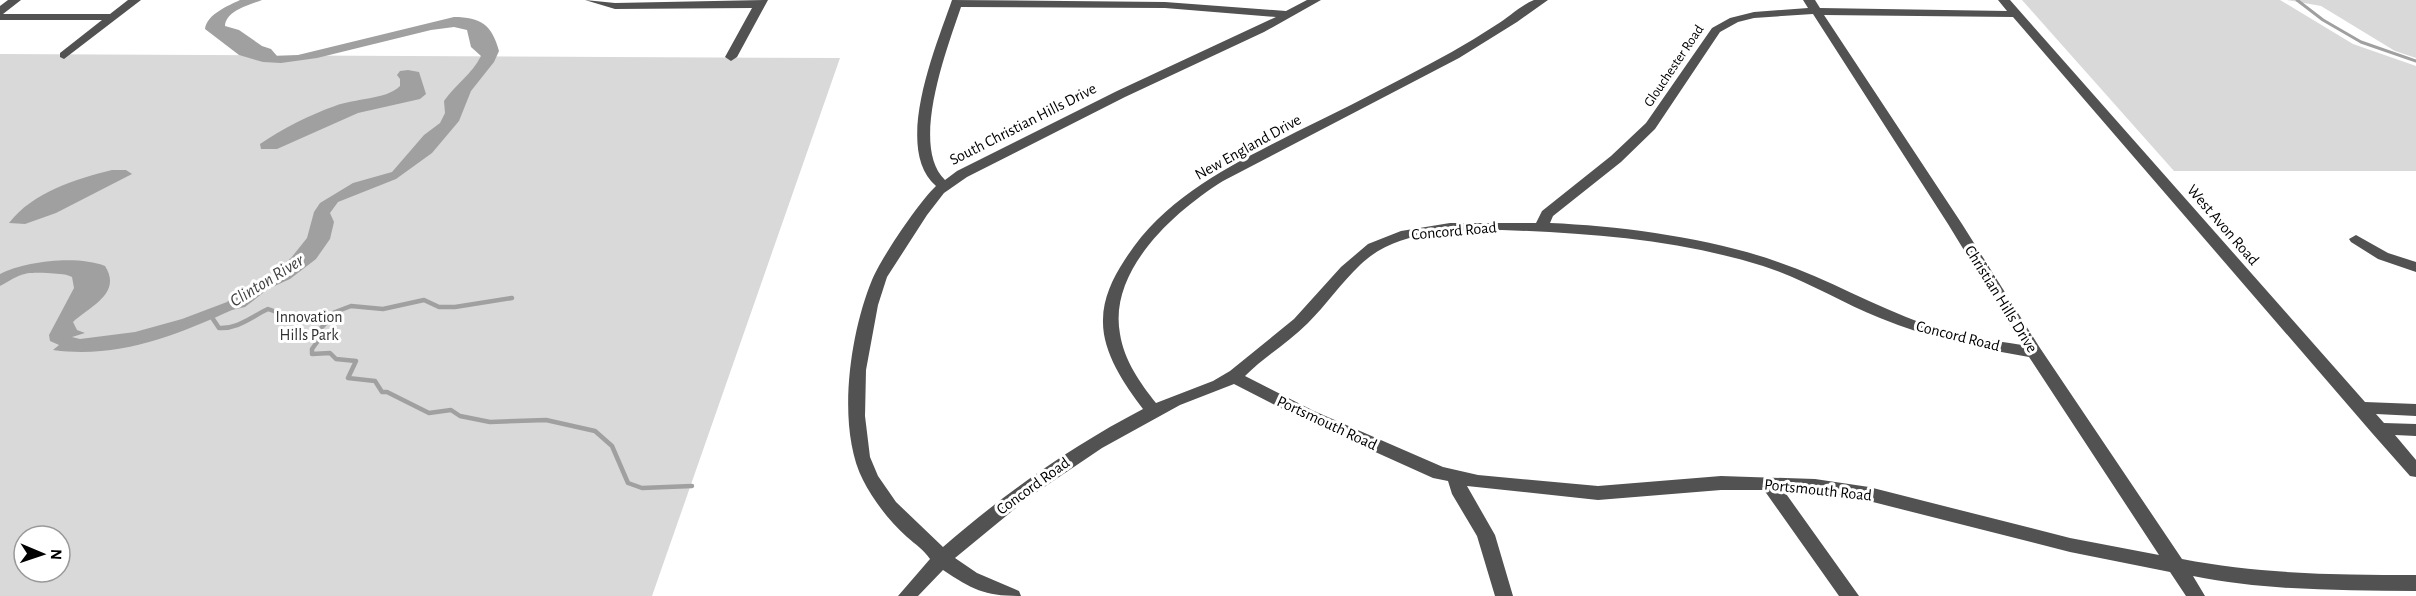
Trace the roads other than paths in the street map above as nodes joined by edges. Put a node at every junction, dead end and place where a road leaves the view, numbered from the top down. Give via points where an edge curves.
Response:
1 (15, 0) edge
2 (135, 0) edge
3 (591, 0) edge
4 (1315, 0) edge
5 (1542, 0) edge
6 (2004, 0) edge
7 (957, 2) edge
8 (761, 3) edge
9 (1813, 6) edge
10 (0, 11) edge
11 (2016, 14) junction
12 (1289, 15) junction
13 (0, 17) edge
14 (113, 17) junction
15 (64, 55) dead end
16 (731, 57) dead end
17 (944, 186) junction
18 (1540, 227) junction
19 (2356, 239) dead end
20 (2416, 267) edge
21 (2034, 352) junction
22 (1233, 377) junction
23 (2360, 408) junction
24 (2416, 410) edge
25 (1154, 412) junction
26 (2379, 429) junction
27 (2416, 430) edge
28 (2416, 471) edge
29 (1455, 477) junction
30 (1769, 483) junction
31 (942, 559) junction
32 (2178, 567) junction
33 (2416, 583) edge
34 (907, 596) edge
35 (1012, 596) edge
36 (1504, 596) edge
37 (1850, 596) edge
38 (2196, 596) edge

1 - 10 street
2 - 14 street
3 - 8 street via 615,6
4 - 12 street, South Christian Hills Drive
5 - 25 street, New England Drive via 1432,68 1239,167 1174,210 1158,226 1123,277 1112,306 1111,331 1128,376
6 - 11 street, West Avon Road
7 - 12 street via 1192,3
7 - 17 street via 927,99 927,160 931,173
8 - 16 street
9 - 11 street, Glouchester Road
9 - 18 street, Glouchester Road via 1754,15 1716,30 1651,126 1547,214
9 - 21 street, Christian Hills Drive
11 - 23 street, West Avon Road
12 - 17 street, South Christian Hills Drive via 1046,131
13 - 14 street
14 - 15 street
17 - 31 street, South Christian Hills Drive via 921,213 880,277 863,336 856,395 861,458 871,479 890,507
18 - 21 street, Concord Road via 1624,235 1750,258 1789,270 1902,322 1938,334
18 - 22 street, Concord Road via 1416,231 1373,247 1304,318
19 - 20 street via 2383,256
21 - 32 street, Christian Hills Drive
22 - 25 street, Concord Road
22 - 29 street, Portsmouth Road via 1308,415
23 - 24 street
23 - 26 street, West Avon Road
25 - 31 street, Concord Road via 1043,476
26 - 27 street
26 - 28 street, West Avon Road
29 - 30 street, Portsmouth Road via 1598,494 1721,483
29 - 36 street via 1486,535
30 - 32 street, Portsmouth Road via 1869,494 2070,545
30 - 37 street
31 - 34 street, Concord Road
31 - 35 street, South Christian Hills Drive via 970,578
32 - 33 street, Portsmouth Road via 2319,582
32 - 38 street, Christian Hills Drive

